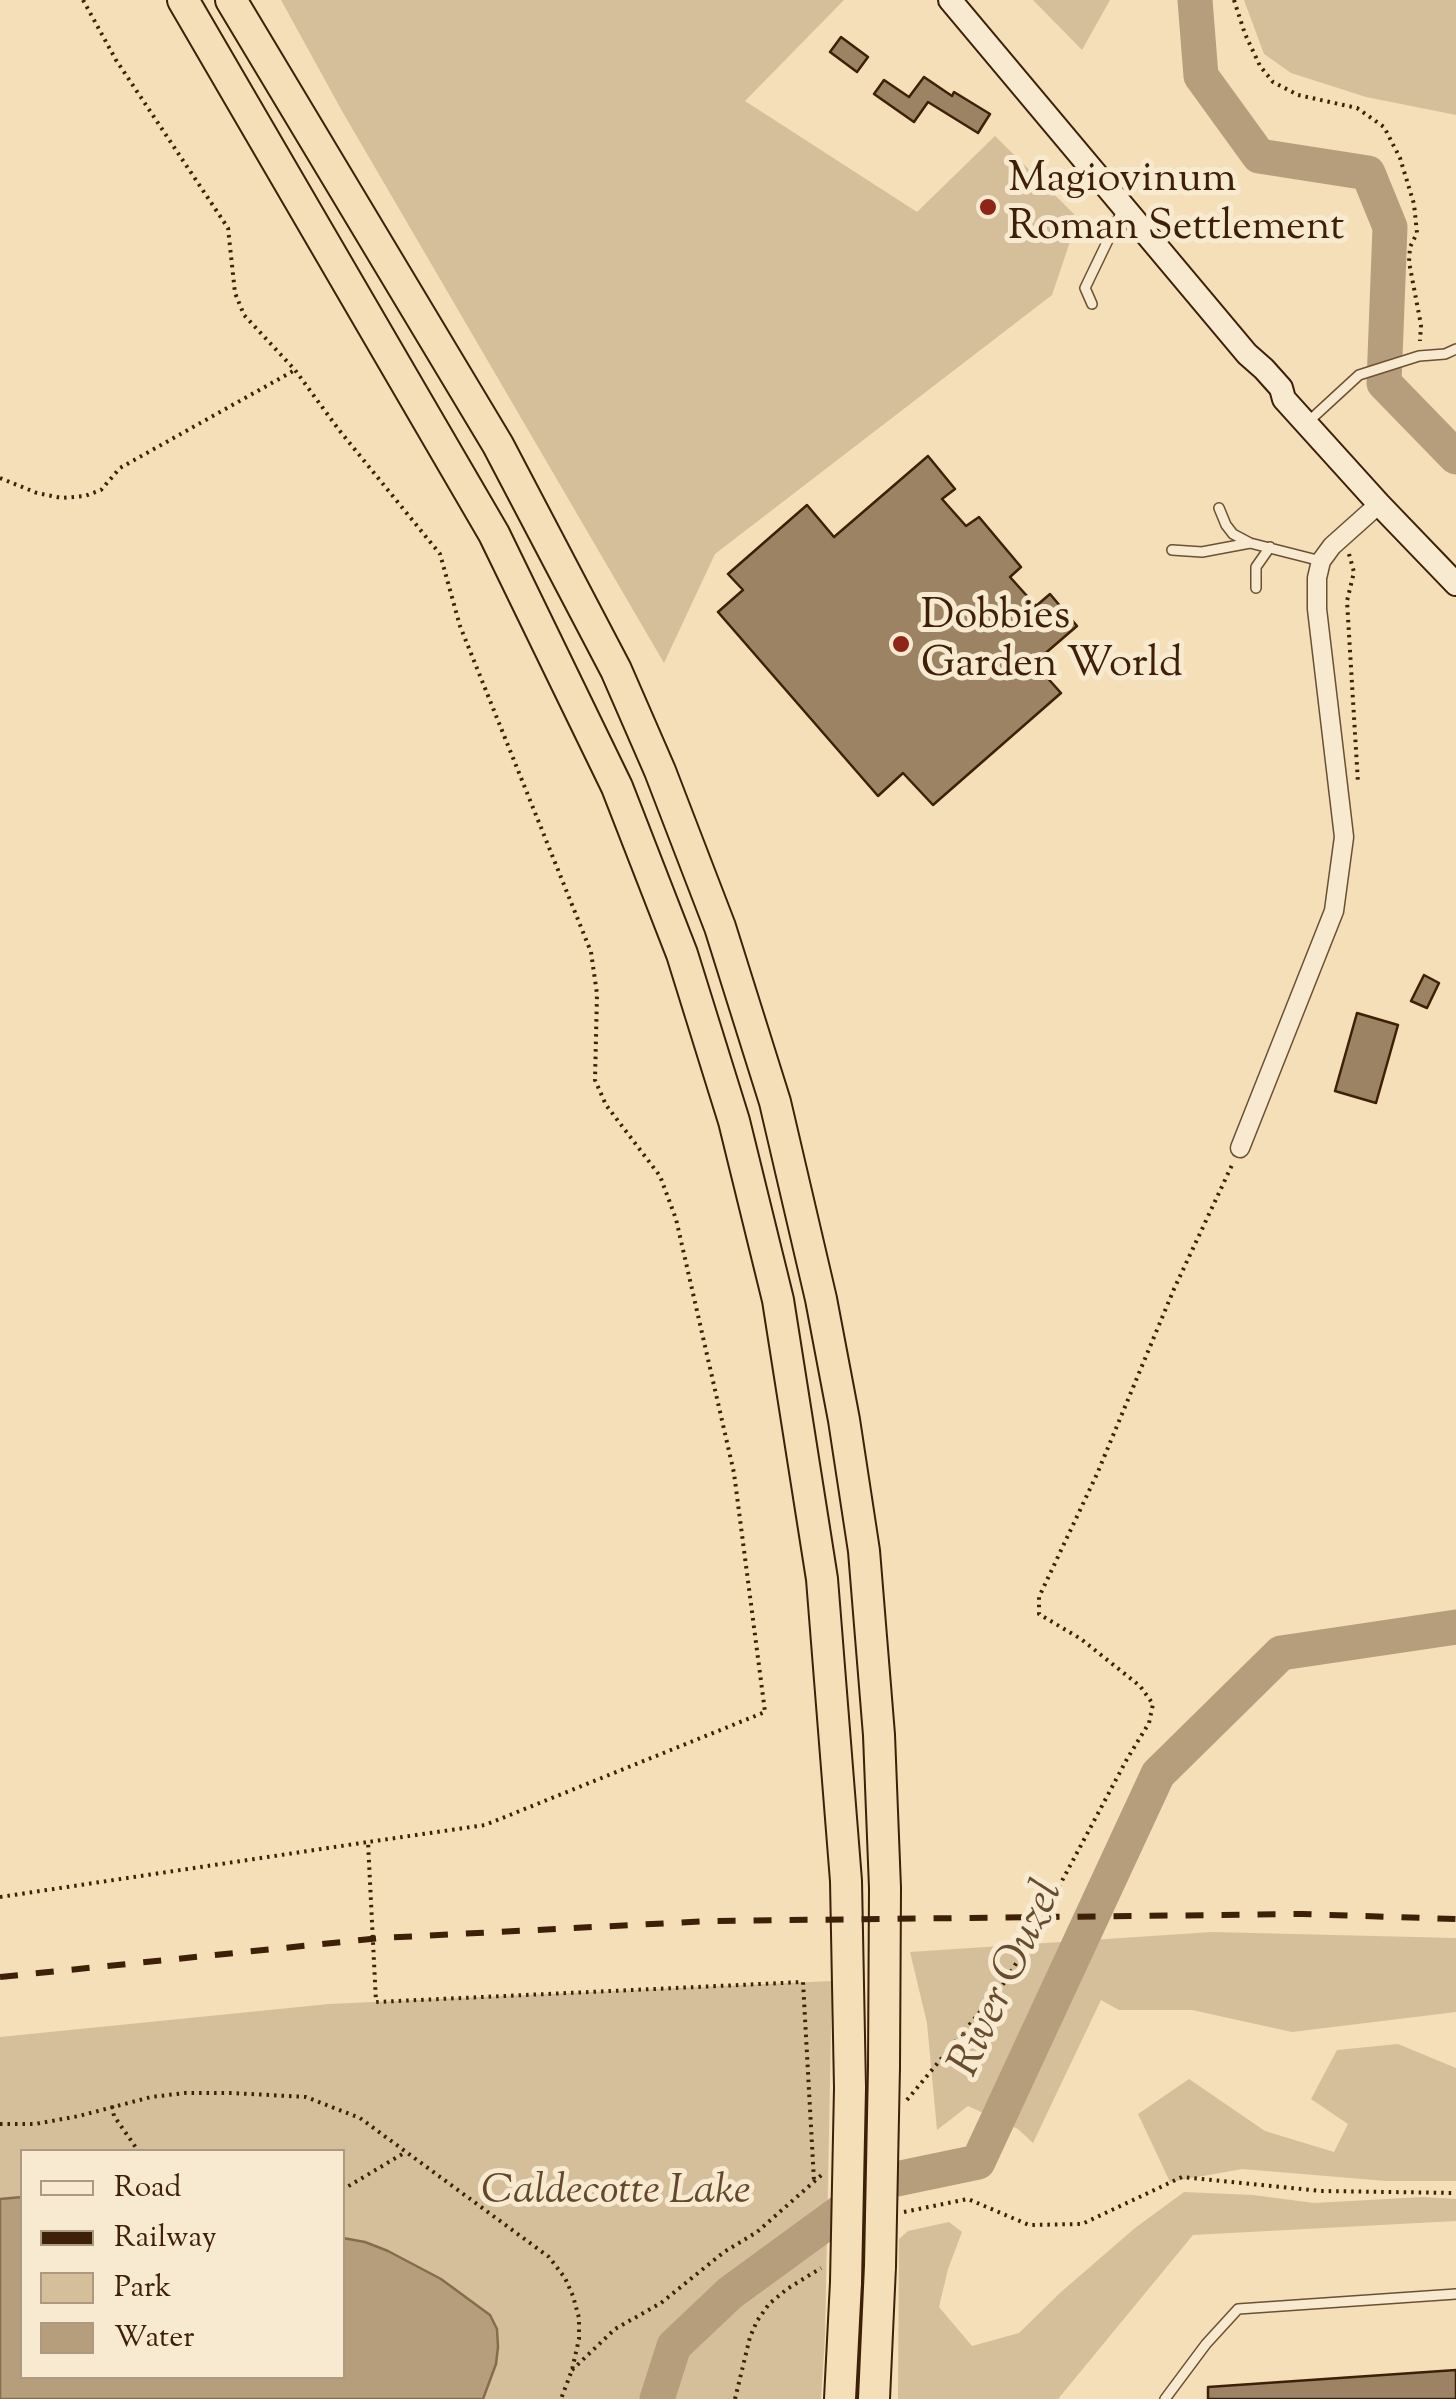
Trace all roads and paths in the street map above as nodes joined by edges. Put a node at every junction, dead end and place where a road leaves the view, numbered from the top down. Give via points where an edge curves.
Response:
1 (84, 0) edge
2 (182, 0) edge
3 (231, 0) edge
4 (950, 0) edge
5 (1234, 0) edge
6 (1124, 207) junction
7 (1092, 304) dead end
8 (1456, 349) edge
9 (1419, 356) junction
10 (296, 370) junction
11 (1307, 423) junction
12 (0, 478) edge
13 (1379, 504) junction
14 (1219, 508) dead end
15 (1342, 536) junction
16 (1250, 543) junction
17 (1270, 548) junction
18 (1172, 550) dead end
19 (1322, 561) junction
20 (1456, 584) edge
21 (1256, 588) dead end
22 (1358, 800) dead end
23 (1240, 1148) joint
24 (368, 1842) junction
25 (0, 1897) edge
26 (112, 2106) junction
27 (903, 2106) dead end
28 (0, 2124) edge
29 (136, 2149) edge
30 (404, 2153) junction
31 (830, 2169) dead end
32 (814, 2181) junction
33 (345, 2188) edge
34 (1456, 2193) edge
35 (893, 2214) dead end
36 (836, 2273) junction
37 (1456, 2294) edge
38 (572, 2370) junction
39 (561, 2399) edge
40 (735, 2399) edge
41 (840, 2399) edge
42 (874, 2399) edge
43 (1165, 2399) edge

1 - 10 path via 228,228 244,315
2 - 36 highway, bridge via 494,534 618,787 682,954 734,1121 778,1300 822,1578 846,1881 850,2088
3 - 42 highway, bridge via 488,429 616,670 726,945 775,1102 844,1420 864,1551 879,1735 884,2067
4 - 6 street
5 - 9 path via 1273,82 1298,95 1357,108 1384,127 1414,204 1417,232 1409,262 1422,326
6 - 7 lane via 1086,288
6 - 11 street
8 - 9 lane
9 - 11 lane via 1360,374
10 - 12 path via 120,468 102,490 62,498
10 - 24 path via 440,554 460,626 591,952 596,1080 660,1176 676,1219 734,1473 764,1712 485,1824
11 - 13 street
13 - 15 street
13 - 20 street
14 - 16 lane via 1233,534
15 - 19 street
15 - 22 path via 1354,572 1347,601
16 - 17 lane
16 - 18 lane
17 - 19 lane
17 - 21 lane via 1256,567
19 - 23 street via 1317,609 1344,838 1334,911
23 - 27 path via 1039,1597 1039,1614 1140,1686 1153,1704 1149,1722 1004,1983
24 - 25 path
24 - 32 path via 376,2002 803,1982
26 - 28 path via 34,2124
26 - 29 path
26 - 30 path via 185,2093 306,2097 360,2118
30 - 33 path
30 - 38 path via 549,2257 578,2318
31 - 32 path
32 - 38 path via 758,2232 615,2329
34 - 35 path via 1321,2191 1182,2177 1082,2224 1028,2225 968,2198
36 - 40 path via 787,2289 769,2304 750,2338
36 - 41 highway
37 - 43 lane via 1238,2309
38 - 39 path

